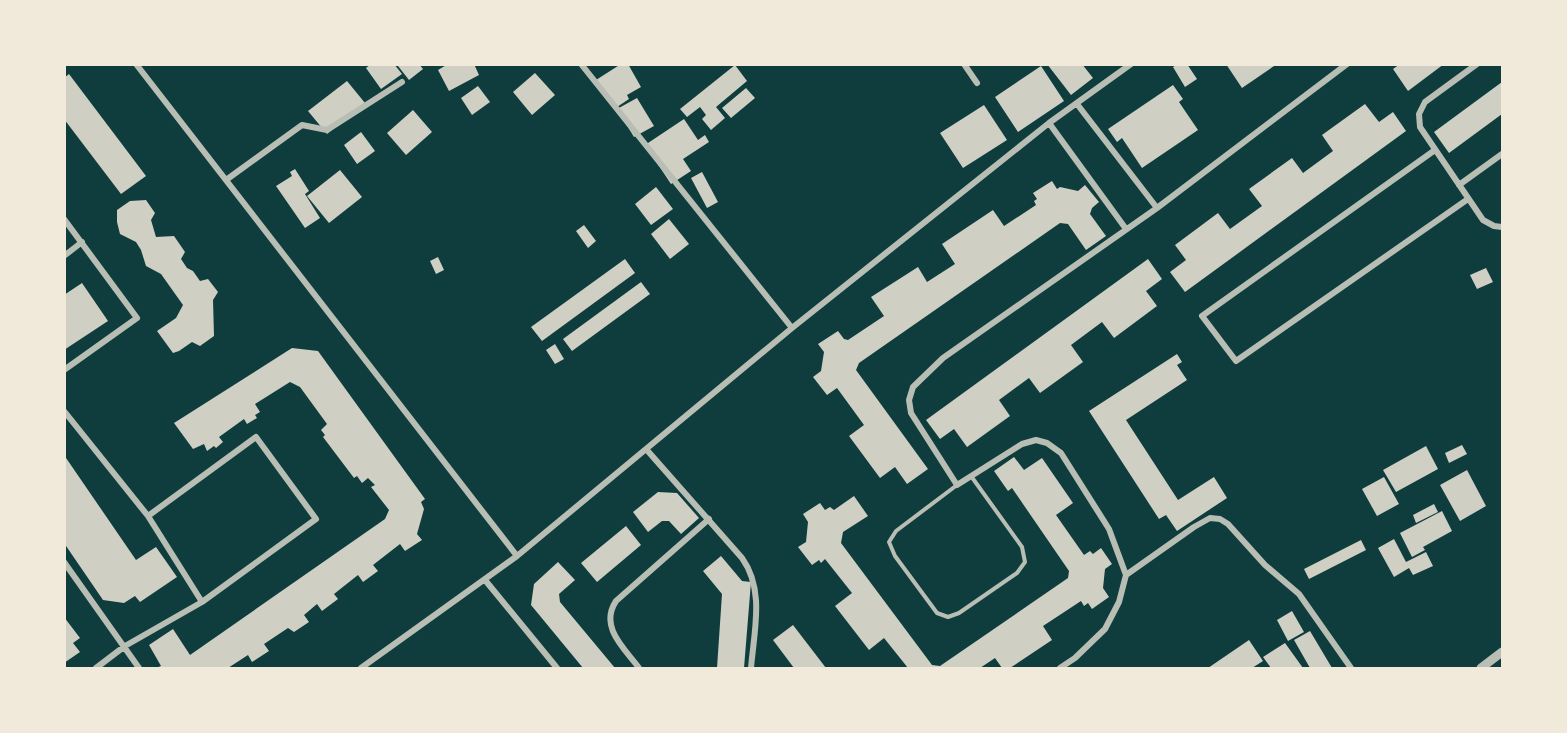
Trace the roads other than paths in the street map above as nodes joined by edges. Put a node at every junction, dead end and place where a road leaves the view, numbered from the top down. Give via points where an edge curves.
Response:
1 (136, 64) edge
2 (581, 64) edge
3 (964, 64) edge
4 (1131, 64) edge
5 (1347, 64) edge
6 (1477, 64) edge
7 (402, 82) dead end
8 (977, 83) dead end
9 (1077, 104) junction
10 (1049, 123) junction
11 (1435, 150) junction
12 (1503, 154) edge
13 (226, 180) junction
14 (1459, 185) junction
15 (1468, 199) junction
16 (1156, 208) junction
17 (64, 219) edge
18 (1503, 226) edge
19 (1126, 229) junction
20 (82, 242) junction
21 (64, 256) edge
22 (792, 328) junction
23 (64, 370) edge
24 (64, 411) edge
25 (646, 449) junction
26 (970, 476) junction
27 (957, 485) junction
28 (148, 516) junction
29 (709, 519) junction
30 (517, 556) junction
31 (64, 562) edge
32 (1126, 575) junction
33 (485, 580) junction
34 (202, 602) junction
35 (125, 646) junction
36 (1503, 652) edge
37 (96, 669) edge
38 (139, 669) edge
39 (361, 669) edge
40 (557, 669) edge
41 (639, 669) edge
42 (752, 669) edge
43 (1060, 669) edge
44 (1351, 669) edge
45 (1480, 669) edge

1 - 13 street
2 - 22 street
3 - 8 street
4 - 9 street
5 - 16 street
6 - 11 street via 1421,107 1420,127
7 - 13 street via 327,130 302,125
9 - 10 street
9 - 16 street
10 - 19 street
10 - 22 street
11 - 14 street
11 - 15 street via 1202,316 1236,361
12 - 14 street
13 - 30 street
14 - 15 street
15 - 18 street via 1483,220
16 - 19 street
17 - 20 street
19 - 27 street via 963,342 913,387 911,413
20 - 21 street
20 - 23 street via 137,318
22 - 25 street
24 - 28 street
25 - 29 street
25 - 30 street
26 - 27 street
26 - 27 lane via 1022,548 1024,562 1017,573 948,617 937,613 889,542 896,531
26 - 32 street via 1022,444 1036,440 1047,443 1060,453 1109,529
28 - 34 street
28 - 34 street via 256,437 316,519
29 - 41 street via 613,606 610,628
29 - 42 street via 753,577 757,599
30 - 33 street
31 - 35 street
32 - 43 street via 1119,602 1105,629
32 - 44 street via 1194,527 1210,518 1220,519 1299,594
33 - 39 street
33 - 40 street
34 - 35 street
35 - 37 street
35 - 38 street
36 - 45 street

